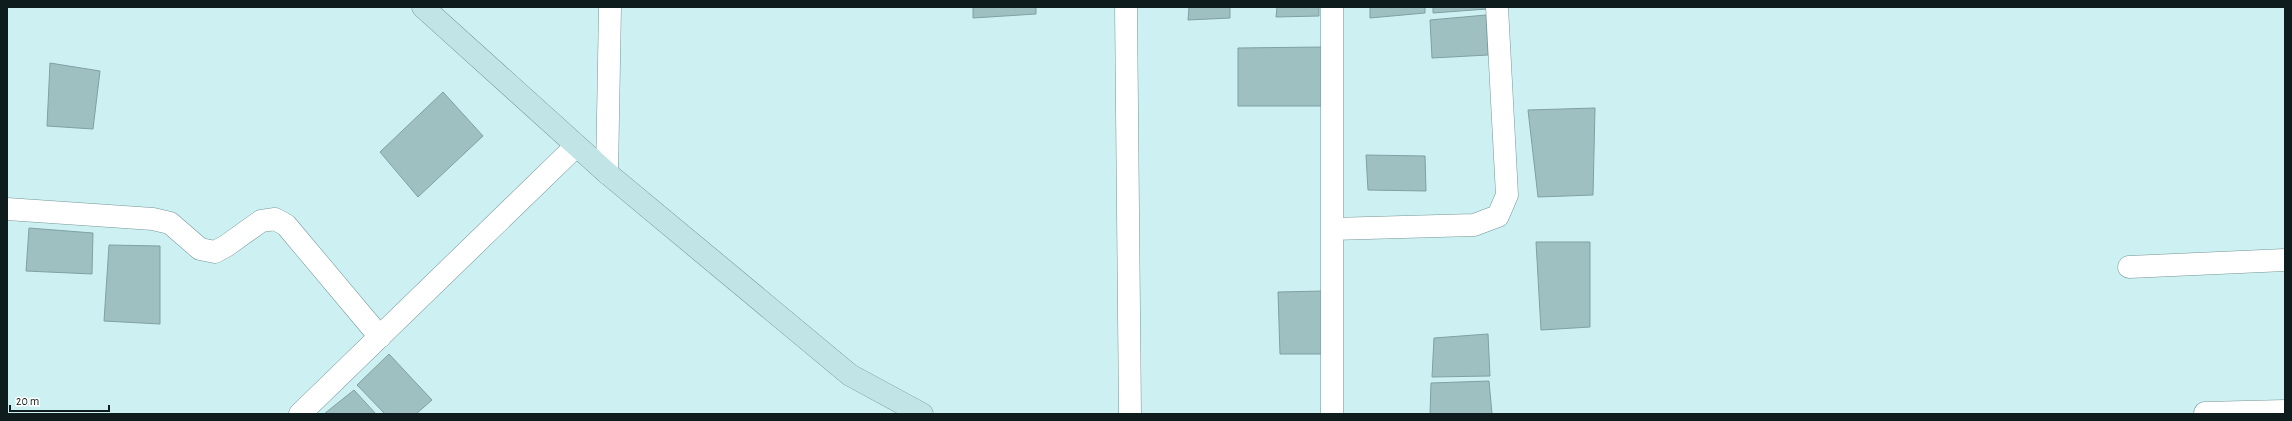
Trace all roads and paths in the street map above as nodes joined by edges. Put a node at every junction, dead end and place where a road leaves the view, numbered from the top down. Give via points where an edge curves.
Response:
1 (422, 7) edge
2 (610, 7) edge
3 (1126, 7) edge
4 (1332, 7) edge
5 (1497, 7) edge
6 (576, 146) junction
7 (607, 173) junction
8 (7, 209) edge
9 (1332, 229) junction
10 (2285, 260) edge
11 (2129, 267) dead end
12 (380, 337) junction
13 (2285, 411) edge
14 (2205, 413) dead end
15 (300, 414) edge
16 (922, 414) edge
17 (1130, 414) edge
18 (1332, 414) edge

1 - 6 street
2 - 7 street
3 - 17 street
4 - 9 street
5 - 9 street via 1507,195 1498,216 1474,224
6 - 7 street
6 - 12 street
7 - 16 street via 850,376
8 - 12 street via 153,219 170,223 200,249 215,252 261,221 276,218 286,225
9 - 18 street
10 - 11 street
12 - 15 street
13 - 14 street

